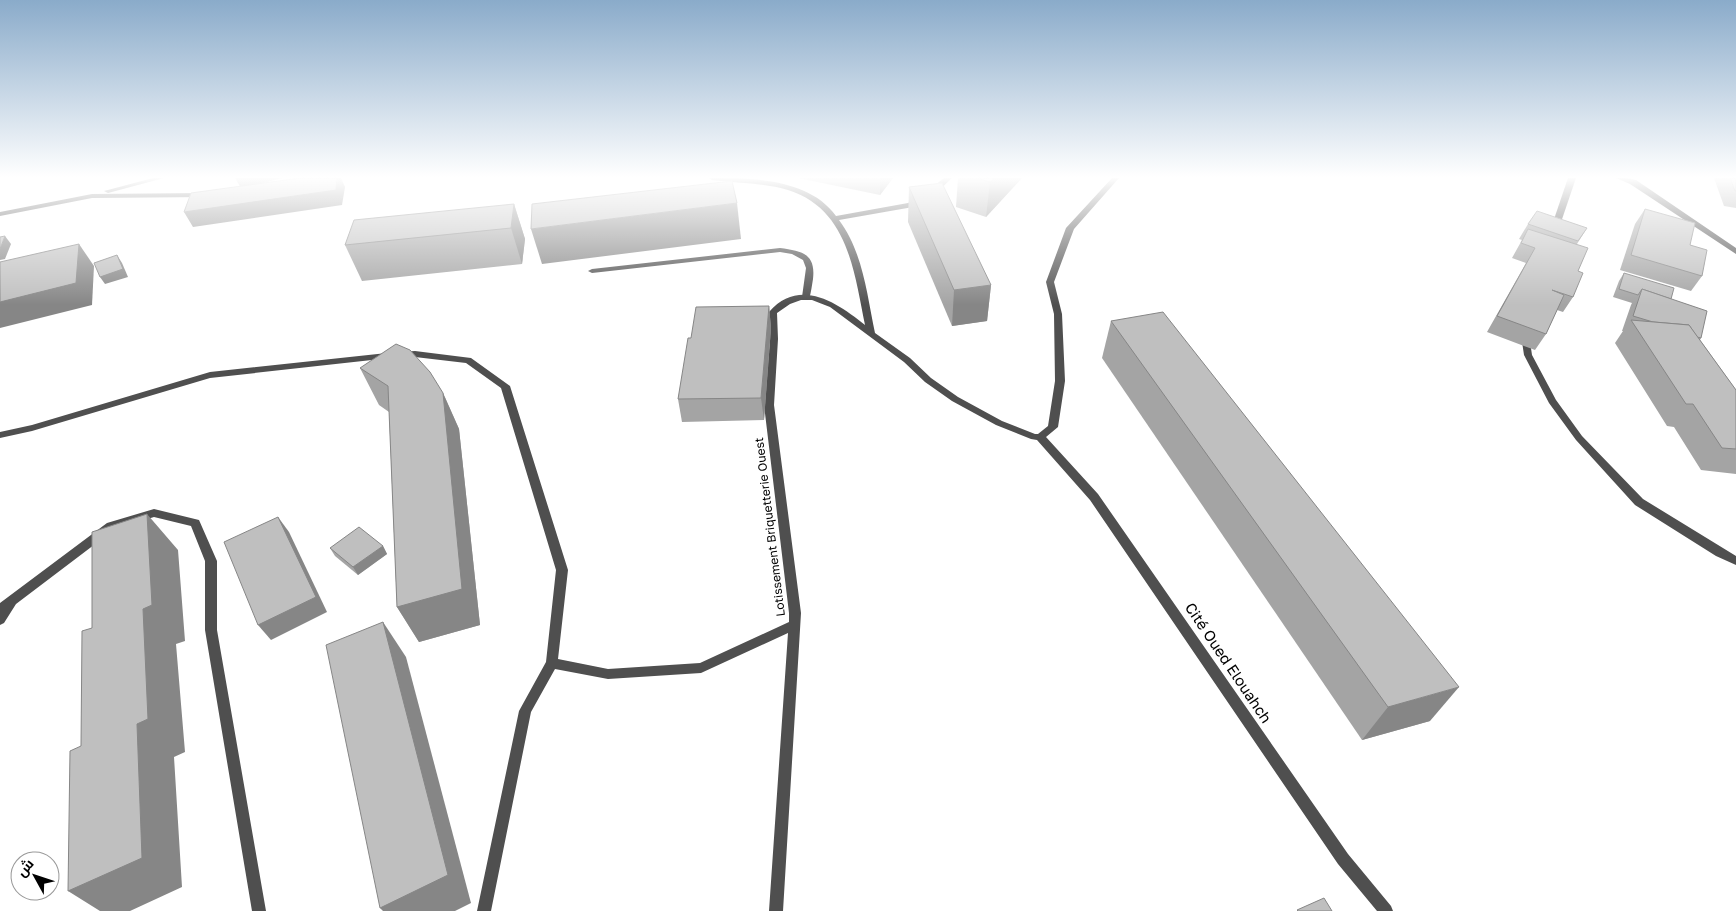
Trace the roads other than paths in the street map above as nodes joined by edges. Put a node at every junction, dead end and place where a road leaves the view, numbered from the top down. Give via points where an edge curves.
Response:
1 (837, 221) edge
2 (1077, 221) edge
3 (1557, 221) edge
4 (1690, 221) edge
5 (1550, 240) edge
6 (1736, 252) edge
7 (592, 271) dead end
8 (806, 297) junction
9 (1522, 321) edge
10 (871, 334) junction
11 (0, 435) edge
12 (1040, 437) junction
13 (1736, 561) edge
14 (12, 601) junction
15 (0, 609) edge
16 (0, 620) edge
17 (794, 625) junction
18 (552, 664) junction
19 (259, 911) edge
20 (484, 911) edge
21 (776, 911) edge
22 (1386, 911) edge

1 - 10 street via 855,261
2 - 12 street via 1070,228 1050,282 1058,314 1060,381 1053,427
3 - 5 street
4 - 6 street
7 - 8 street via 780,250 794,252 807,259 810,268
8 - 10 street via 826,301
8 - 17 street, Lotissement Briquetterie Ouest via 790,300 773,312 769,406
9 - 13 street via 1528,355 1552,400 1579,438 1639,502
10 - 12 street via 955,399 999,423
11 - 18 street via 210,375 415,354 468,360 505,386 562,570
12 - 22 street, Cité Oued Elouahch via 1094,497 1343,859
14 - 15 street
14 - 16 street
14 - 19 street via 111,526 154,514 195,522 211,561 211,630
17 - 18 street via 702,668 608,674
17 - 21 street, Lotissement Briquetterie Ouest
18 - 20 street via 525,711

